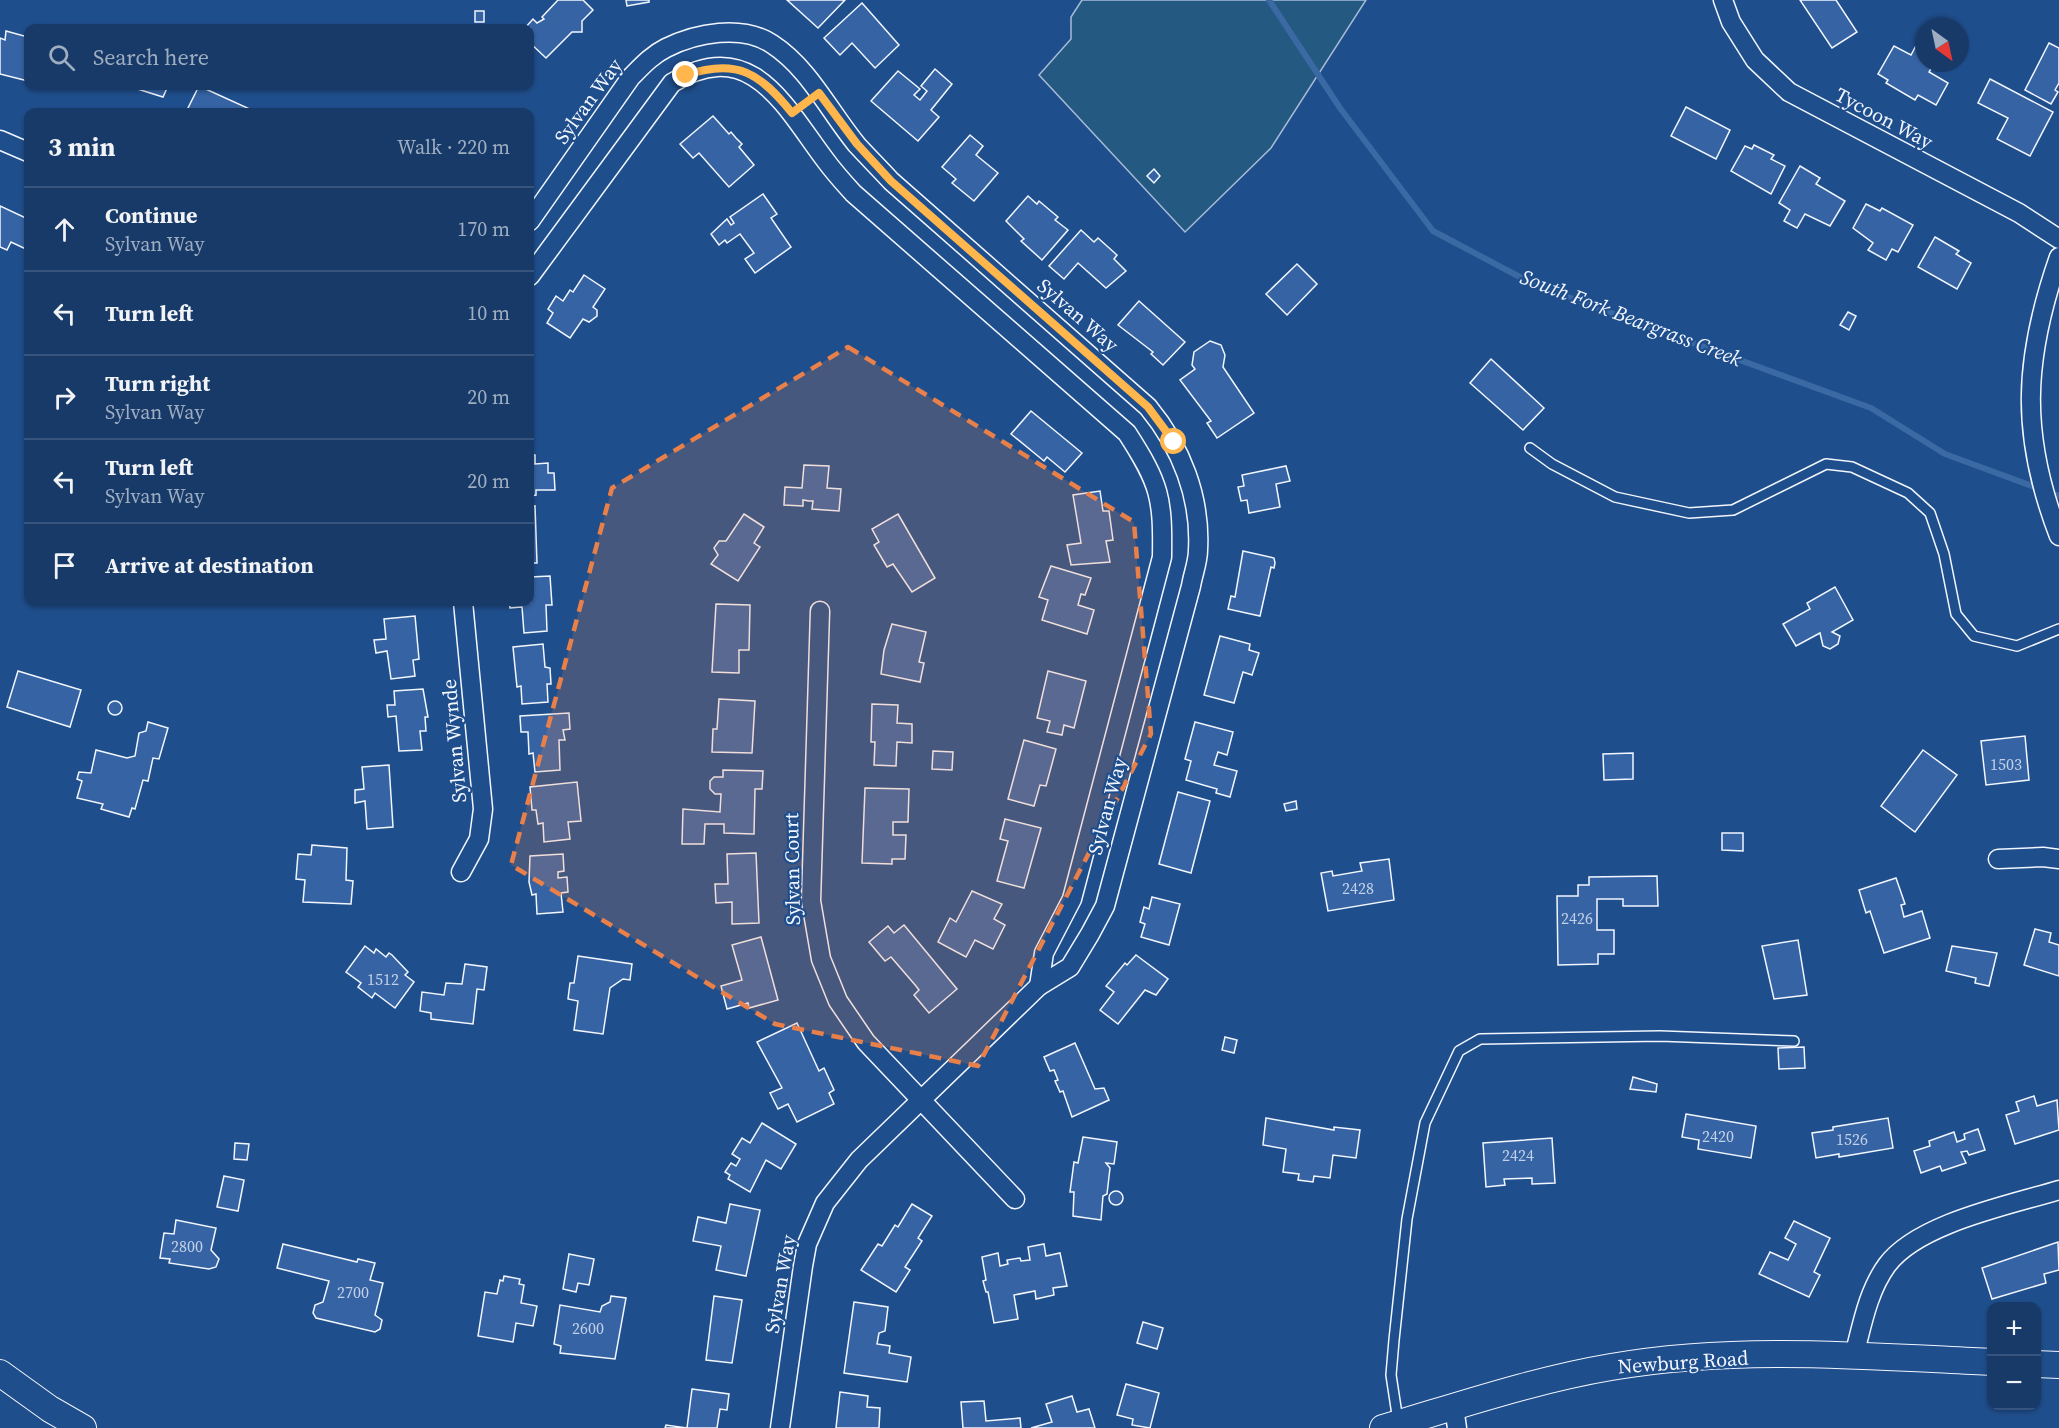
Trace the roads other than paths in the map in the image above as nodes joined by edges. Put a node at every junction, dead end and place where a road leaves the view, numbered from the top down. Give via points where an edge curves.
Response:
1 (1723, 0) edge
2 (819, 93) junction
3 (792, 113) junction
4 (0, 141) edge
5 (24, 150) edge
6 (534, 215) edge
7 (2059, 239) edge
8 (2059, 257) edge
9 (534, 271) edge
10 (1530, 448) dead end
11 (2059, 536) edge
12 (463, 606) edge
13 (820, 611) dead end
14 (2059, 629) edge
15 (1083, 854) junction
16 (1998, 859) dead end
17 (2059, 859) edge
18 (1114, 864) junction
19 (461, 872) dead end
20 (1039, 986) junction
21 (1794, 1041) dead end
22 (920, 1100) junction
23 (2059, 1190) edge
24 (1015, 1199) dead end
25 (1854, 1356) junction
26 (1987, 1362) edge
27 (2041, 1364) edge
28 (2059, 1365) edge
29 (0, 1373) edge
30 (1456, 1417) edge
31 (1391, 1426) edge
32 (83, 1428) edge
33 (780, 1428) edge

1 - 7 street, Tycoon Way via 1731,22 1755,60 1789,92 2019,213
2 - 3 street
2 - 6 street, Sylvan Way via 785,54 769,42 746,34 706,34 665,48 631,77
2 - 18 street, Sylvan Way via 891,181 1148,407 1169,434 1184,467 1197,507 1198,550
3 - 9 street, Sylvan Way via 774,90 732,67 700,70 672,83
3 - 15 street, Sylvan Way via 853,193 1108,415 1127,433 1154,476 1163,518 1162,557
4 - 5 street
8 - 11 street via 2046,292 2030,384 2040,485
10 - 14 lane via 1615,497 1689,513 1734,510 1826,464 1852,467 1908,493 1930,513 1944,554 1956,614 1974,636 2017,646
12 - 19 street, Sylvan Wynde via 483,809 479,839
13 - 22 street, Sylvan Court via 811,861 813,926 838,1001 866,1042
15 - 18 street
15 - 20 street, Sylvan Way via 1072,899 1044,953
16 - 17 street
18 - 20 street, Sylvan Way via 1105,906 1070,967
20 - 22 street, Sylvan Way
21 - 31 lane via 1660,1036 1480,1039 1460,1051 1425,1123 1407,1219 1391,1375
22 - 24 street, Sylvan Court
22 - 33 street, Sylvan Way via 859,1161 836,1188 815,1223 803,1266
23 - 25 street via 1947,1226 1907,1245 1881,1275 1866,1308
25 - 26 main road, Newburg Road
25 - 30 main road, Newburg Road via 1693,1358 1611,1367 1542,1382
27 - 28 main road
29 - 32 main road
30 - 31 main road, Newburg Road

